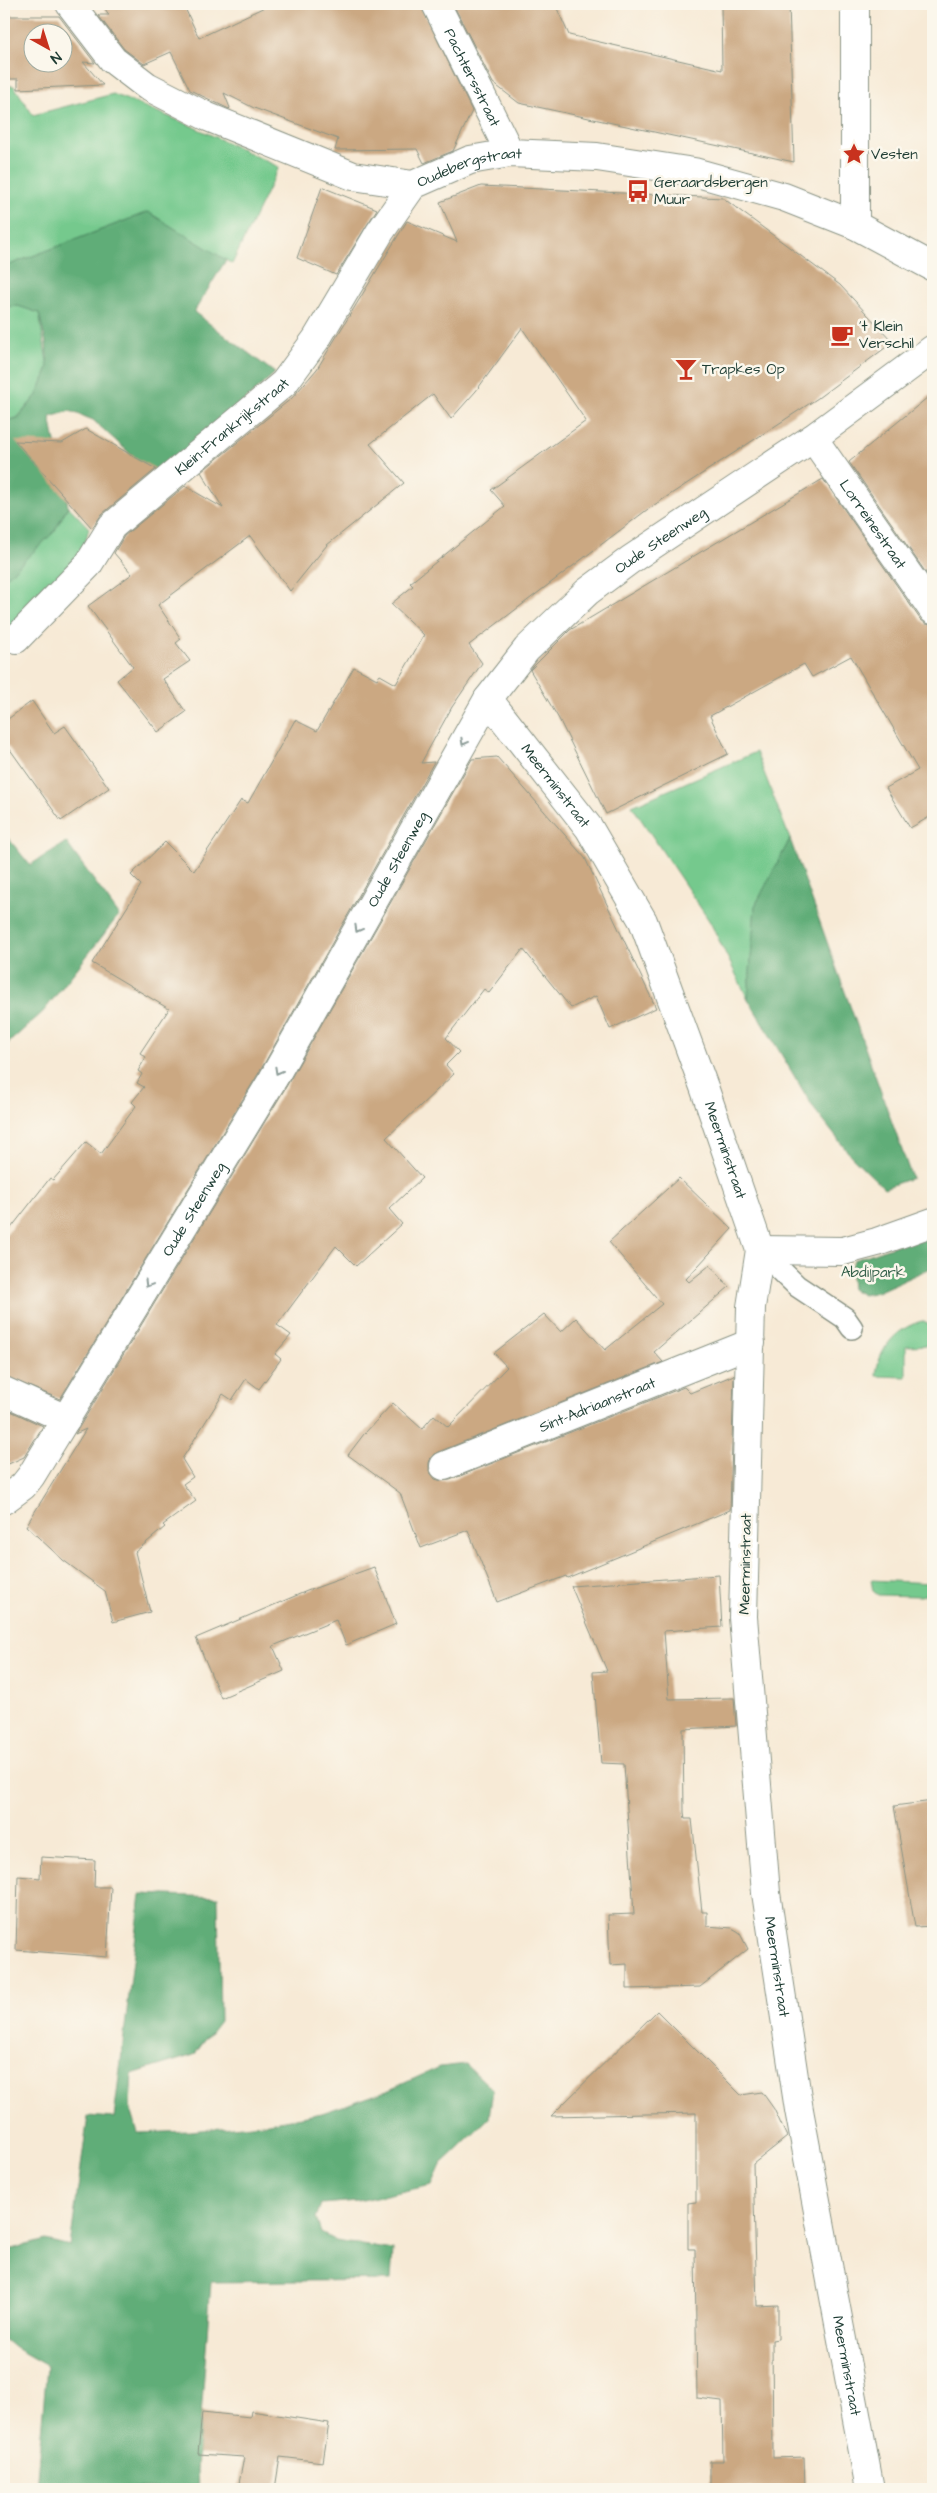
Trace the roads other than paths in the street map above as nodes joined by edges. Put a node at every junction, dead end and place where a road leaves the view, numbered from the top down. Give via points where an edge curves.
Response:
1 (70, 4) edge
2 (436, 4) edge
3 (855, 4) edge
4 (510, 153) junction
5 (413, 186) junction
6 (854, 226) junction
7 (933, 267) edge
8 (933, 349) edge
9 (813, 438) junction
10 (933, 610) edge
11 (16, 639) dead end
12 (488, 699) junction
13 (933, 1222) edge
14 (760, 1250) junction
15 (852, 1328) dead end
16 (750, 1343) junction
17 (4, 1391) edge
18 (66, 1419) junction
19 (444, 1466) dead end
20 (4, 1500) edge
21 (870, 2489) edge

1 - 5 street, Oudebergstraat via 113,60 147,86 208,117 354,176
2 - 4 street, Pachtersstraat
3 - 6 street
4 - 5 street, Oudebergstraat via 470,160
4 - 6 street, Oudebergstraat via 597,157 694,172 784,197
5 - 11 street, Klein-Frankrijkstraat via 380,232 317,338 284,383 112,526 88,565
6 - 7 street
8 - 9 street, Oude Steenweg
9 - 10 street, Lorreinestraat
9 - 12 street, Oude Steenweg via 630,560 588,592 527,649
12 - 14 street, Meerminstraat via 589,828 643,921
12 -> 18 street, Oude Steenweg via 273,1079
13 - 14 street via 843,1251
14 - 15 lane via 797,1286 845,1318
14 - 16 street, Meerminstraat via 751,1307
16 - 19 street, Sint-Adriaanstraat
16 - 21 street, Meerminstraat via 743,1617 766,1893 799,2110
17 - 18 street
18 - 20 street, Oude Steenweg via 31,1476

